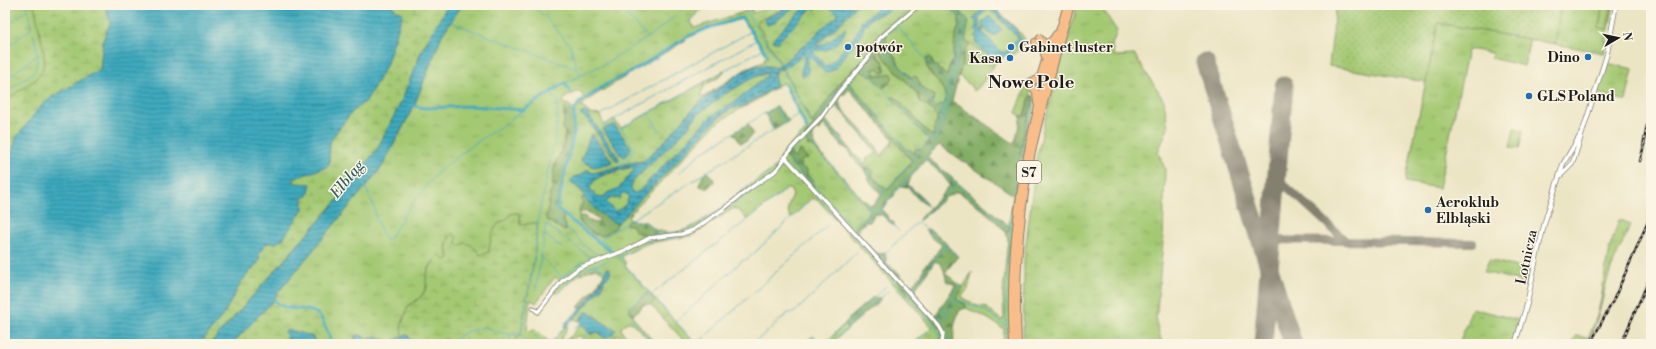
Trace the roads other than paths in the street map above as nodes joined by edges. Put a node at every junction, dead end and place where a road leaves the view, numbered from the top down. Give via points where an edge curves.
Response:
1 (919, 5) edge
2 (1067, 5) edge
3 (1071, 5) edge
4 (1616, 5) edge
5 (1060, 27) junction
6 (1051, 41) junction
7 (1045, 61) junction
8 (1040, 77) junction
9 (1036, 92) junction
10 (1036, 113) junction
11 (1581, 134) junction
12 (785, 157) junction
13 (1561, 175) junction
14 (532, 308) dead end
15 (942, 344) edge
16 (1013, 344) edge
17 (1018, 344) edge
18 (1515, 344) edge

1 - 12 street via 880,38 868,58 821,117
2 - 5 highway, S7
3 - 17 highway, S7 via 1043,105 1028,178 1019,258
4 - 11 street via 1607,54
5 - 6 highway
5 - 10 highway, S7
6 - 7 highway
6 - 7 highway via 1044,43 1037,40 1043,50
7 - 8 highway
8 - 9 highway
8 - 9 highway via 1031,82
9 - 10 highway
10 - 16 highway, S7 via 1023,178 1015,239
11 - 13 street, Lotnicza via 1565,160
11 - 13 street, Lotnicza via 1572,164
12 - 14 street via 775,171 699,226 684,233 649,238 626,250 582,266 562,282 538,312
12 - 15 street via 938,326 943,335
13 - 18 street, Lotnicza via 1540,241 1527,304

